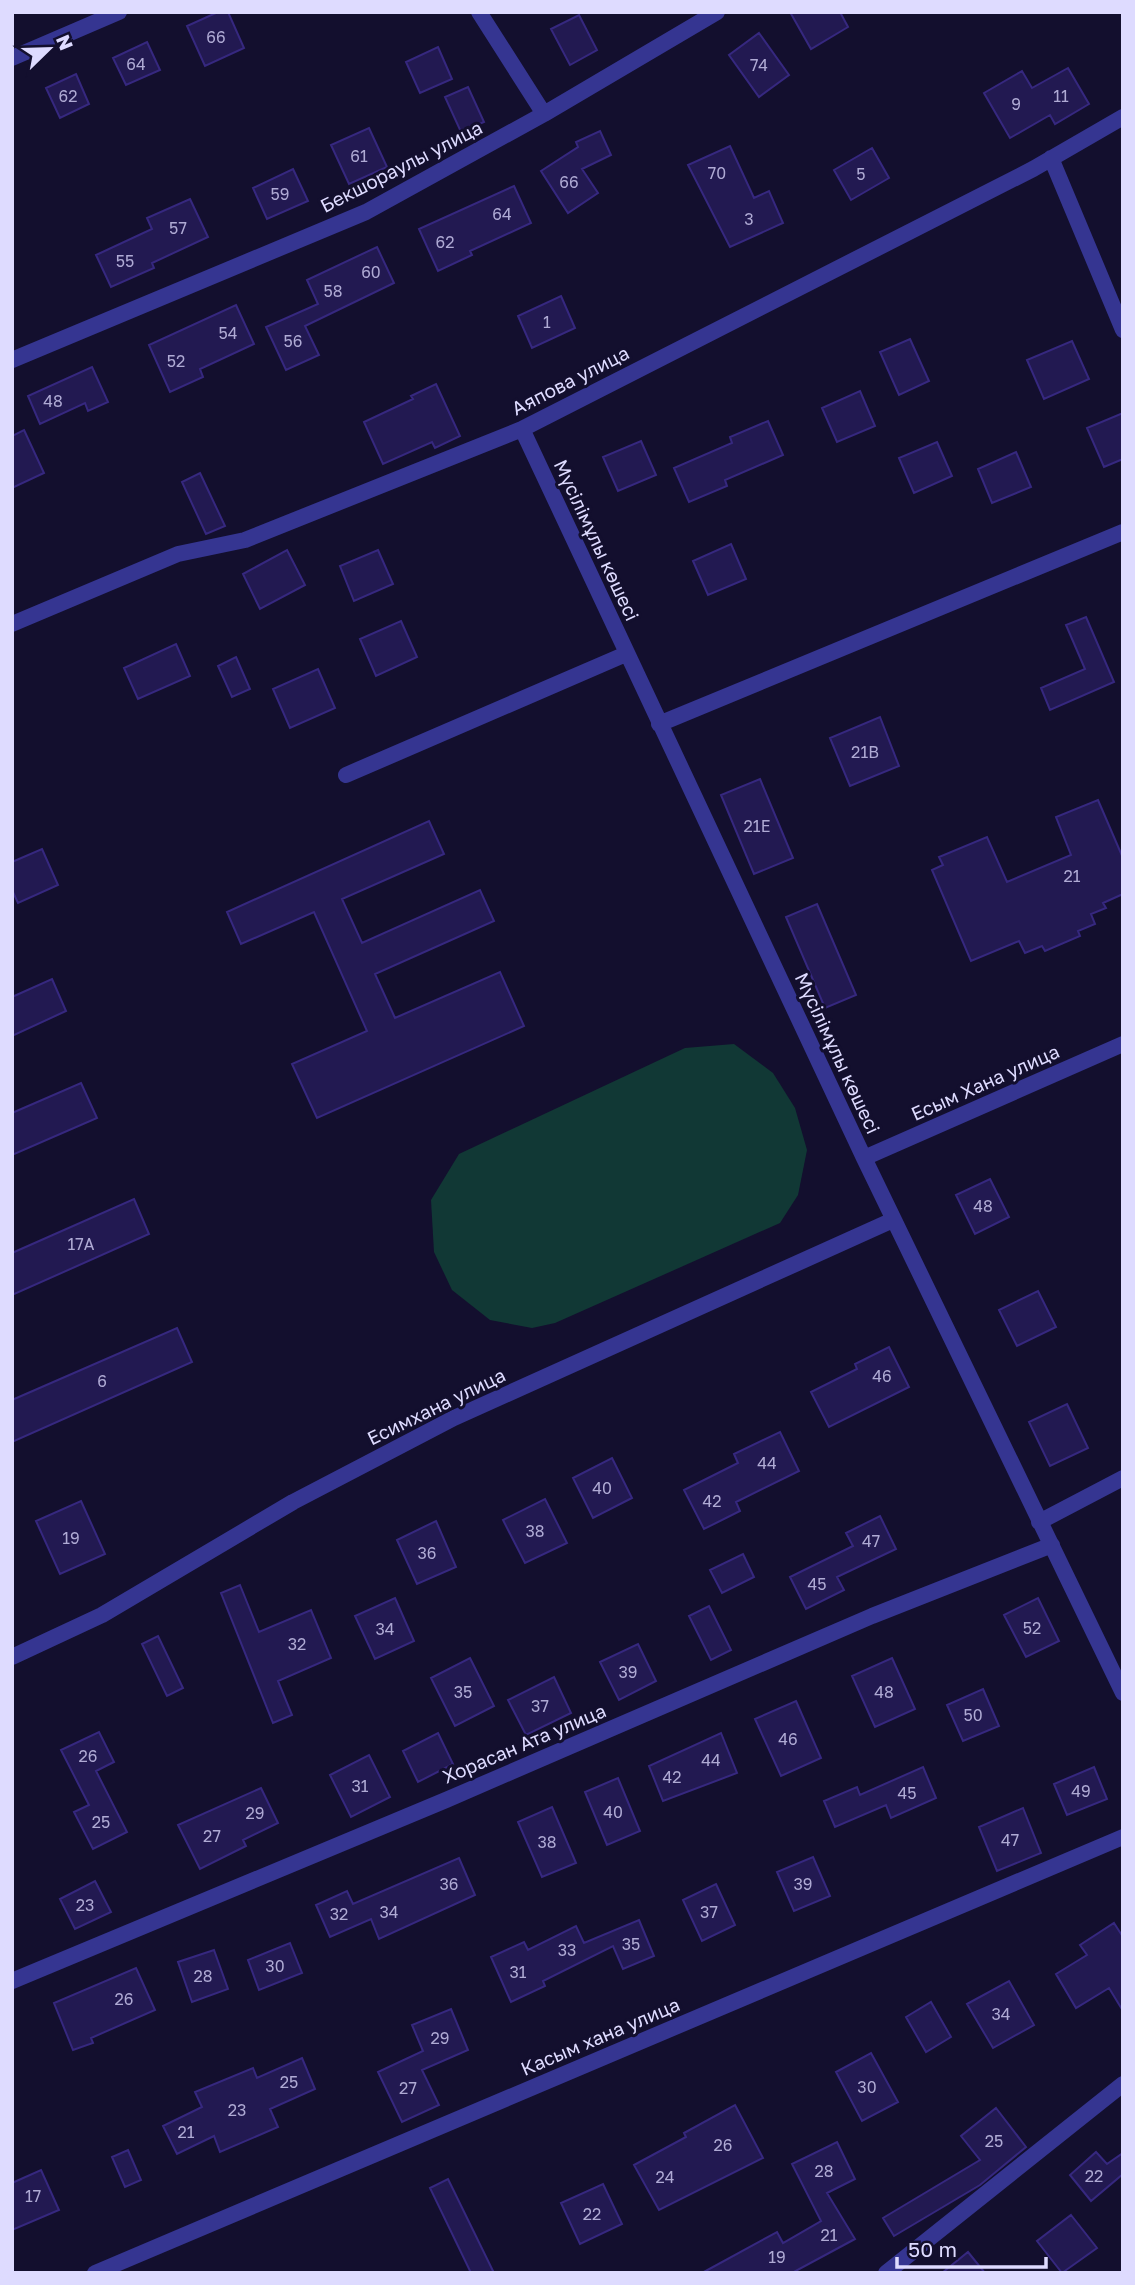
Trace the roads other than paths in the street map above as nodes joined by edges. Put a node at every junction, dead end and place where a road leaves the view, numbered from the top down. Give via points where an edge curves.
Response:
1 (119, 12) edge
2 (479, 12) edge
3 (717, 12) edge
4 (12, 58) edge
5 (544, 114) junction
6 (1123, 117) edge
7 (1051, 158) junction
8 (1123, 330) edge
9 (12, 360) edge
10 (522, 429) junction
11 (1123, 532) edge
12 (12, 624) edge
13 (626, 654) junction
14 (659, 724) junction
15 (346, 775) dead end
16 (1123, 1044) edge
17 (864, 1158) junction
18 (893, 1220) junction
19 (1123, 1478) edge
20 (1039, 1522) junction
21 (1052, 1545) junction
22 (12, 1657) edge
23 (1123, 1693) edge
24 (1123, 1837) edge
25 (12, 1981) edge
26 (1123, 2084) edge
27 (95, 2273) edge
28 (886, 2273) edge

1 - 4 street
2 - 5 street
3 - 5 street, Бекшораулы улица
5 - 9 street, Бекшораулы улица via 366,212
6 - 7 street, Аяпова улица
7 - 8 street
7 - 10 street, Аяпова улица
10 - 12 street, Аяпова улица via 245,540 178,554
10 - 13 street, Мүсілімұлы көшесі
11 - 14 street
13 - 14 street, Мүсілімұлы көшесі
13 - 15 street
14 - 17 street, Мүсілімұлы көшесі
16 - 17 street, Есым Хана улица
17 - 18 street, Мүсілімұлы көшесі
18 - 20 street, Мүсілімұлы көшесі
18 - 22 street, Есимхана улица via 454,1418 293,1502 102,1615
19 - 20 street
20 - 21 street, Мүсілімұлы көшесі
21 - 23 street, Мүсілімұлы көшесі
21 - 25 street, Хорасан Ата улица via 872,1616
24 - 27 street, Касым хана улица
26 - 28 street

